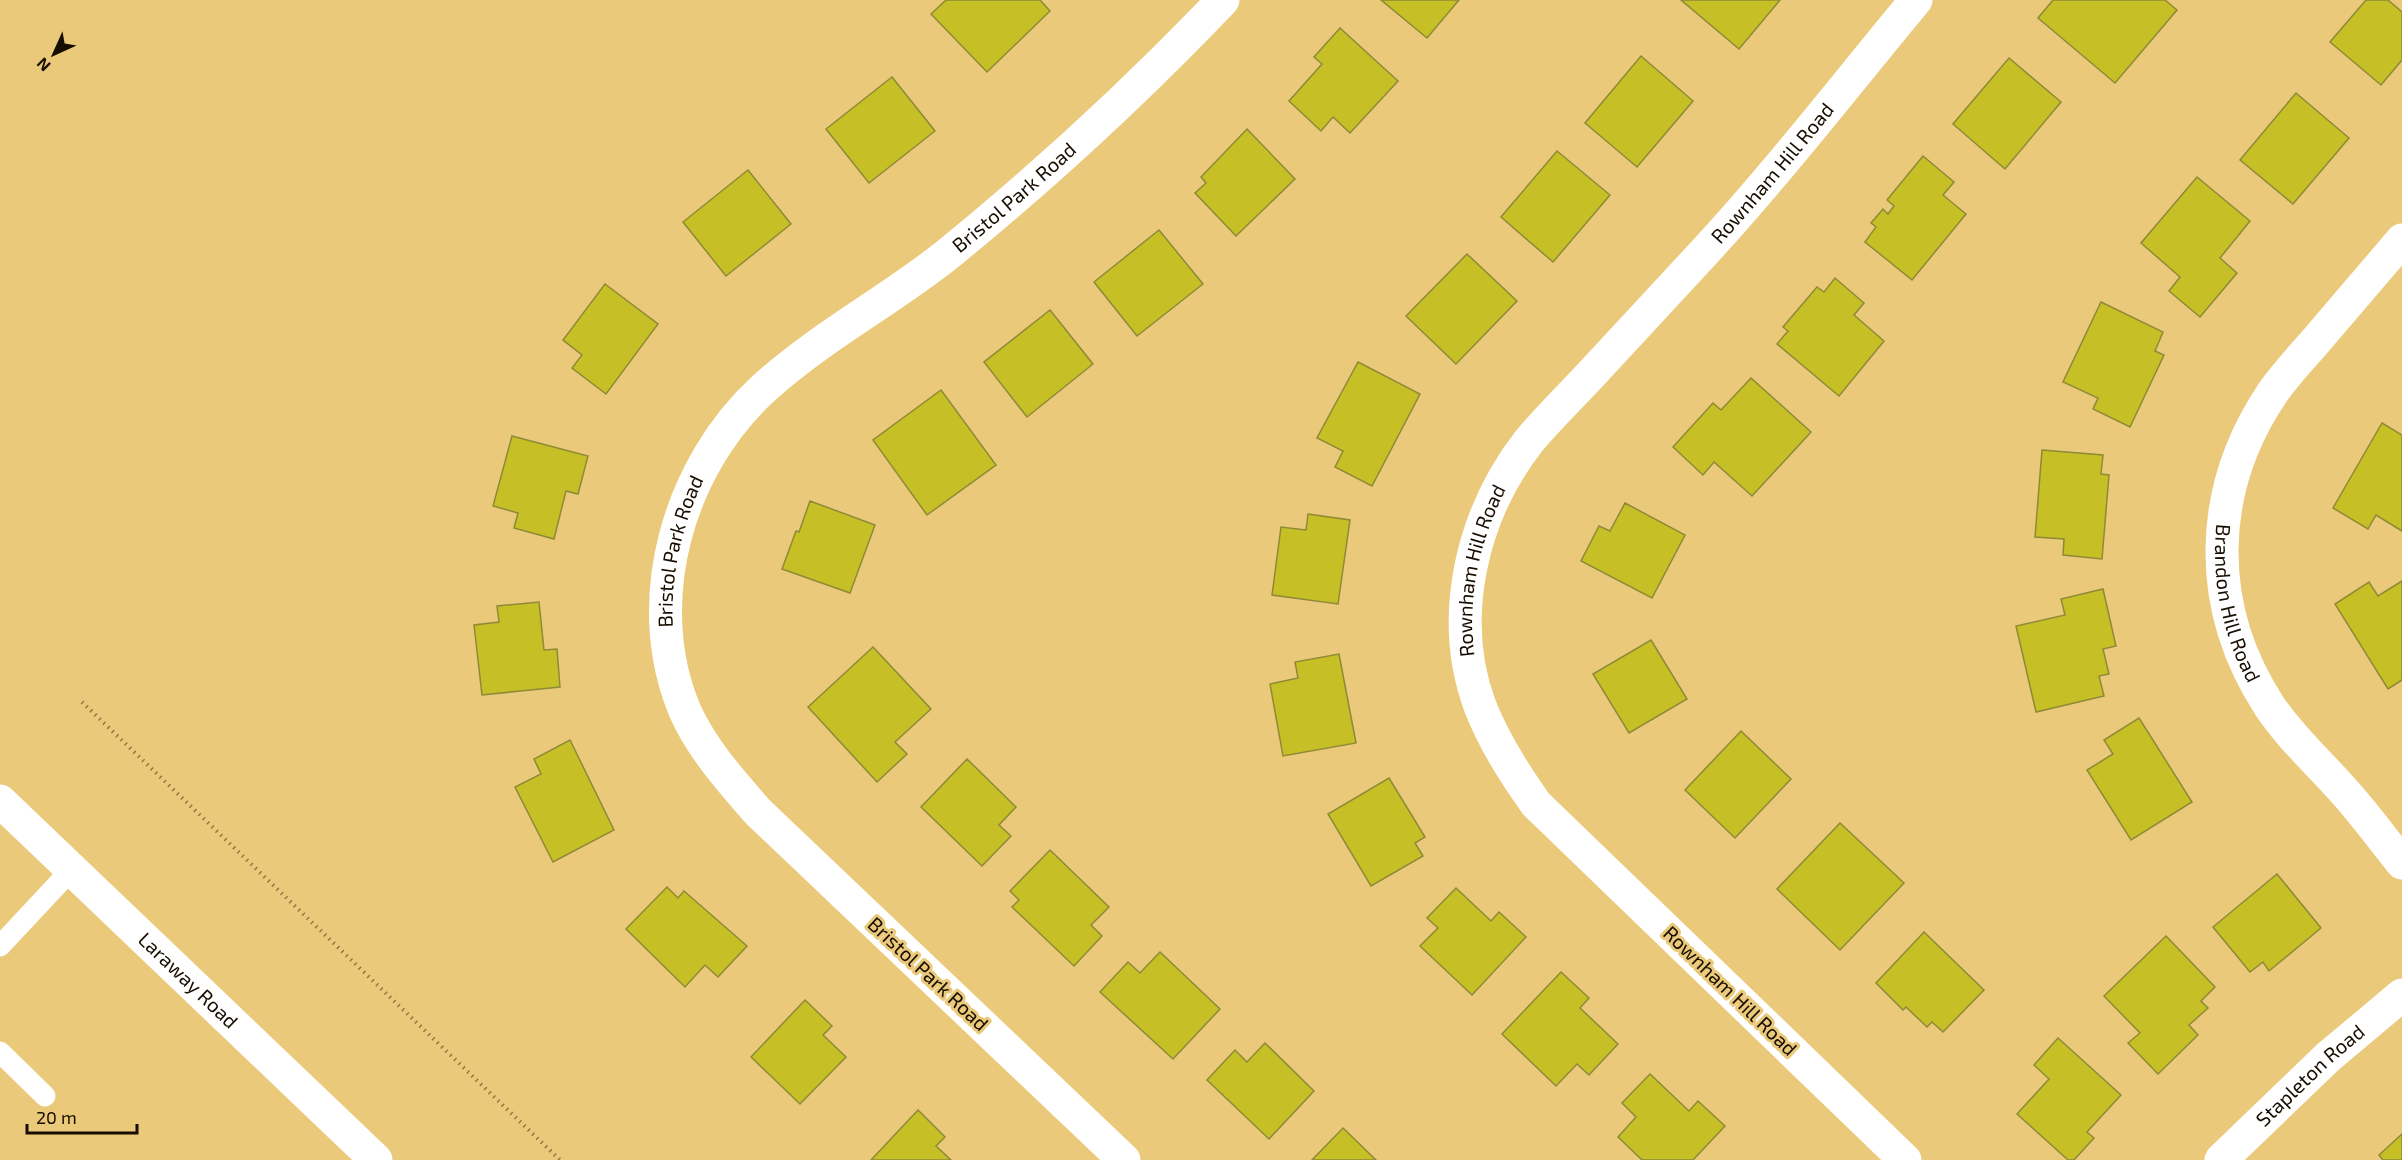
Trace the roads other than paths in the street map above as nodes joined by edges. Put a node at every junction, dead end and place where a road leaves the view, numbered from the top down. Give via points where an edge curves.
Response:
1 (1223, 0) edge
2 (1916, 0) edge
3 (2402, 240) edge
4 (0, 801) edge
5 (2402, 863) edge
6 (72, 869) junction
7 (0, 946) edge
8 (2402, 995) edge
9 (0, 1052) edge
10 (45, 1096) dead end
11 (376, 1160) edge
12 (1124, 1160) edge
13 (1905, 1160) edge
14 (2221, 1160) edge

1 - 12 street, Bristol Park Road via 1084,138 946,255 764,388 733,421 700,470 679,520 665,611 685,711 720,768 758,812
2 - 13 street, Rownham Hill Road via 1717,238 1530,441 1500,485 1482,523 1471,562 1466,604 1466,654 1480,705 1506,762 1536,804
3 - 5 street, Brandon Hill Road via 2274,390 2254,423 2230,489 2222,559 2224,600 2231,629 2270,707
4 - 6 street, Laraway Road
6 - 7 lane
6 - 11 street, Laraway Road
8 - 14 street, Stapleton Road via 2328,1057
9 - 10 lane

